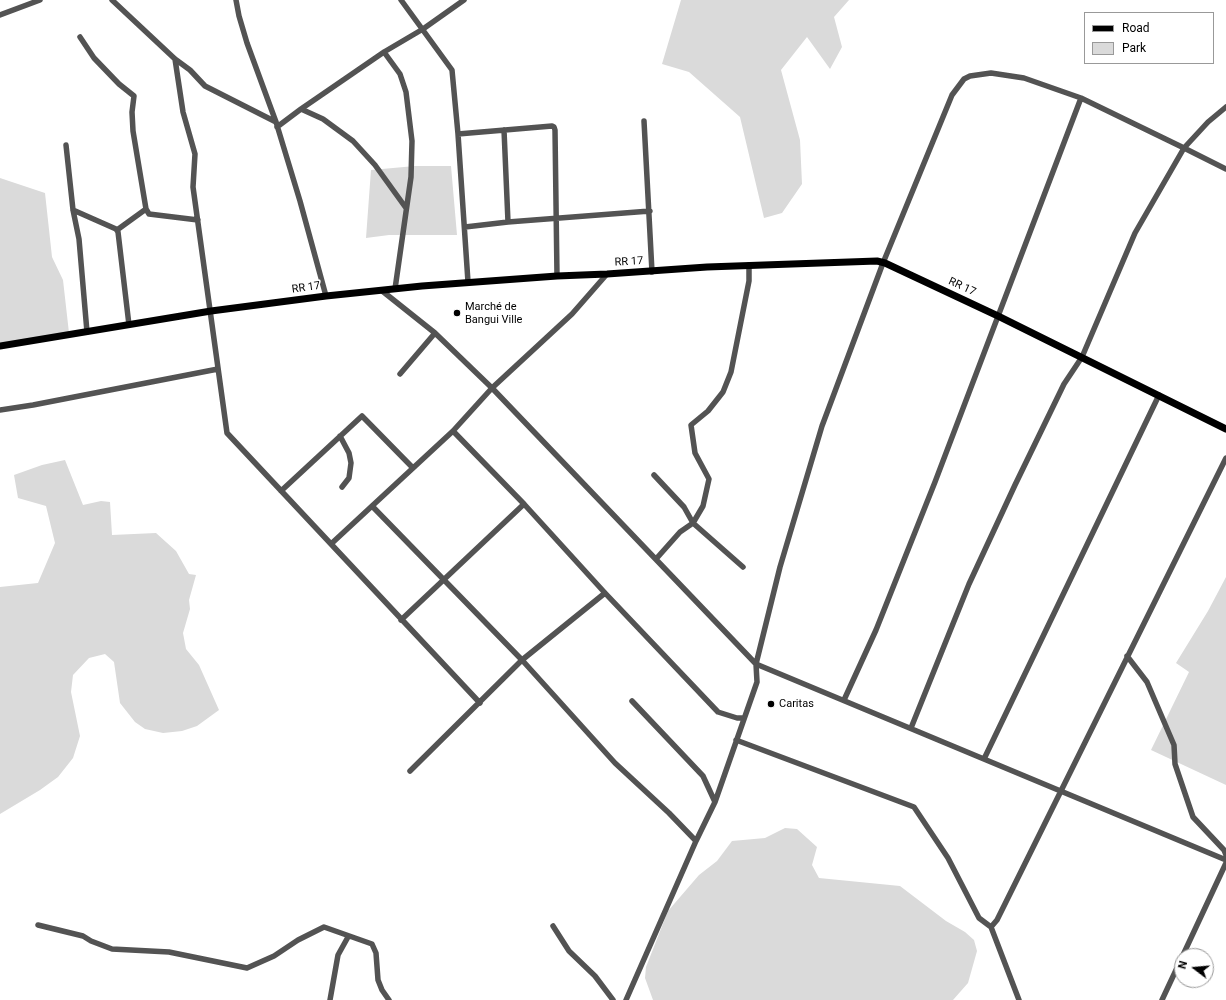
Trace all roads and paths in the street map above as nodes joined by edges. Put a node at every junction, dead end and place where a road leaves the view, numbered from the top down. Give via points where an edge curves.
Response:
1 (40, 0) edge
2 (112, 0) edge
3 (236, 0) edge
4 (401, 0) edge
5 (464, 0) edge
6 (0, 15) edge
7 (423, 29) junction
8 (80, 37) dead end
9 (384, 52) junction
10 (175, 59) junction
11 (1081, 98) junction
12 (1226, 107) edge
13 (301, 109) junction
14 (644, 121) dead end
15 (276, 124) junction
16 (504, 130) junction
17 (458, 134) junction
18 (66, 145) dead end
19 (1184, 148) junction
20 (1226, 169) edge
21 (406, 208) junction
22 (146, 209) junction
23 (73, 210) junction
24 (650, 212) junction
25 (556, 218) junction
26 (198, 220) junction
27 (508, 222) junction
28 (465, 227) junction
29 (117, 230) junction
30 (883, 263) junction
31 (749, 265) junction
32 (652, 272) junction
33 (607, 274) junction
34 (557, 276) junction
35 (468, 282) junction
36 (395, 289) junction
37 (381, 290) junction
38 (326, 296) junction
39 (211, 312) junction
40 (998, 316) junction
41 (129, 325) junction
42 (87, 332) junction
43 (435, 333) junction
44 (0, 346) edge
45 (1082, 357) junction
46 (218, 369) junction
47 (400, 374) dead end
48 (492, 388) junction
49 (1159, 395) junction
50 (0, 410) edge
51 (1226, 429) edge
52 (453, 432) junction
53 (340, 436) junction
54 (1226, 458) edge
55 (413, 468) junction
56 (654, 475) dead end
57 (342, 487) dead end
58 (281, 491) junction
59 (524, 504) junction
60 (372, 506) junction
61 (693, 523) junction
62 (332, 544) junction
63 (656, 559) junction
64 (743, 567) dead end
65 (444, 580) junction
66 (605, 593) junction
67 (401, 620) junction
68 (1127, 656) junction
69 (522, 660) junction
70 (756, 664) junction
71 (844, 700) junction
72 (632, 701) dead end
73 (480, 703) junction
74 (744, 718) junction
75 (911, 728) junction
76 (736, 740) junction
77 (984, 759) junction
78 (410, 771) dead end
79 (1060, 791) junction
80 (715, 802) junction
81 (696, 841) junction
82 (1226, 855) edge
83 (1226, 860) edge
84 (1226, 863) edge
85 (38, 925) dead end
86 (553, 926) dead end
87 (990, 927) junction
88 (348, 937) junction
89 (330, 1000) edge
90 (389, 1000) edge
91 (614, 1000) edge
92 (626, 1000) edge
93 (1019, 1000) edge
94 (1162, 1000) edge

1 - 6 street
2 - 10 street
3 - 15 street via 247,43
4 - 7 street
5 - 7 street
7 - 9 street
7 - 17 street via 451,68
8 - 22 street via 95,59 134,96 133,131
9 - 13 street
9 - 21 street via 398,70 406,92 412,141
10 - 15 street via 208,88
10 - 26 street via 184,112 195,154 193,187
11 - 19 street
11 - 30 street via 1024,78 991,72 970,76 964,80 952,95
11 - 40 street
12 - 19 street
13 - 15 street
13 - 21 street via 323,119 353,141 375,165
14 - 24 street
15 - 38 street
16 - 17 street
16 - 25 street via 554,127
16 - 27 street
17 - 28 street
18 - 23 street
19 - 20 street
19 - 45 street via 1135,233
21 - 36 street
22 - 26 street via 150,214
22 - 29 street
23 - 29 street
23 - 42 street via 79,239
24 - 25 street
24 - 32 street
25 - 27 street
25 - 34 street
26 - 39 street
27 - 28 street
28 - 35 street
29 - 41 street
30 - 31 main road, RR 17 / RR 17 via 869,261
30 - 40 main road, RR 17 / RR 17
30 - 70 street via 822,426 780,567
31 - 32 main road, RR 17 / RR 17
31 - 61 street via 749,281 731,372 723,392 708,411 691,425 695,453 709,479 703,506
32 - 33 main road, RR 17 / RR 17
33 - 34 main road, RR 17 / RR 17
33 - 48 street via 572,314
34 - 35 main road, RR 17 / RR 17
35 - 36 main road, RR 17 / RR 17
36 - 37 main road, RR 17 / RR 17
37 - 38 main road, RR 17 / RR 17
37 - 43 street
38 - 39 main road, RR 17 / RR 17
39 - 41 main road, RR 17 / RR 17
39 - 46 street
40 - 45 main road, RR 17 / RR 17
40 - 71 street via 876,630
41 - 42 main road, RR 17 / RR 17
42 - 44 main road, RR 17 / RR 17
43 - 47 street
43 - 48 street
45 - 49 main road, RR 17 / RR 17
45 - 75 street via 1064,384 968,584
46 - 50 street
46 - 58 street via 227,433
48 - 52 street
48 - 63 street
49 - 51 main road, RR 17 / RR 17
49 - 77 street
52 - 55 street
52 - 59 street
53 - 55 street via 362,416
53 - 57 street via 349,453 350,463 349,478
53 - 58 street
54 - 68 street
55 - 60 street
56 - 61 street via 684,507
58 - 62 street
59 - 65 street
59 - 66 street
60 - 62 street
60 - 65 street
61 - 63 street via 680,532
61 - 64 street
62 - 67 street
63 - 70 street
65 - 67 street
65 - 69 street
66 - 69 street
66 - 74 street via 718,712
67 - 73 street
68 - 79 street
68 - 82 street via 1147,682 1174,745 1175,764 1193,817
69 - 73 street
69 - 81 street via 616,763
70 - 71 street
70 - 74 street via 757,682
71 - 75 street
72 - 80 street via 703,776
73 - 78 street
74 - 76 street
75 - 77 street
76 - 80 street
76 - 87 street via 914,807 948,858 979,918
77 - 79 street
79 - 83 street
79 - 87 street via 997,920
80 - 81 street
81 - 92 street
84 - 94 street
85 - 88 street via 83,936 112,949 169,952 247,968 274,956 324,927
86 - 91 street via 569,952 595,976
87 - 93 street
88 - 89 street via 338,955
88 - 90 street via 372,944 376,953 378,980

